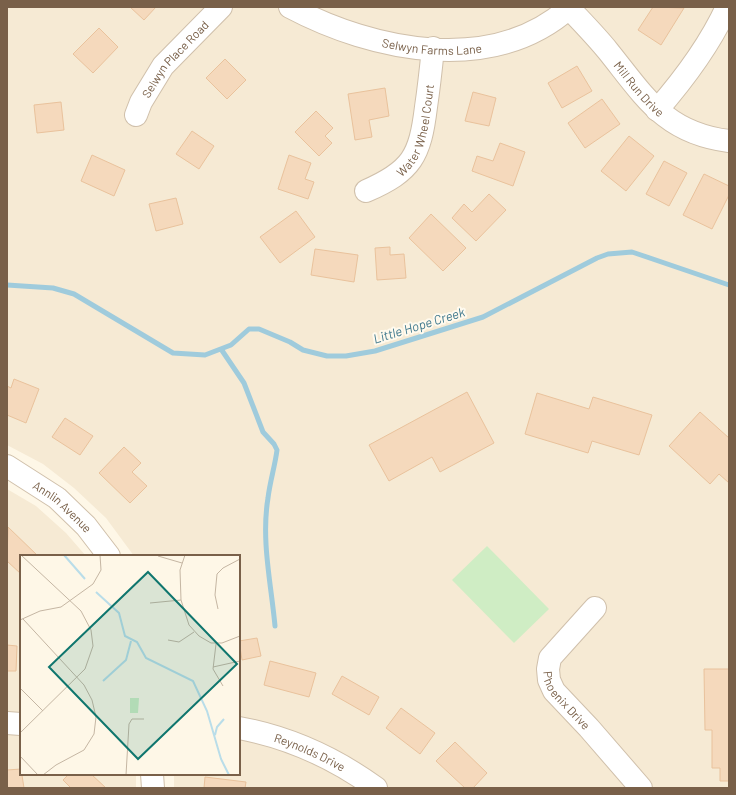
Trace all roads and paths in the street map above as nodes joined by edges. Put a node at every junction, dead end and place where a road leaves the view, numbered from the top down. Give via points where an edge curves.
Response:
1 (221, 7) edge
2 (290, 7) edge
3 (727, 7) edge
4 (570, 8) edge
5 (433, 48) junction
6 (657, 110) junction
7 (136, 116) dead end
8 (729, 141) edge
9 (366, 191) dead end
10 (7, 466) edge
11 (108, 555) edge
12 (595, 608) dead end
13 (7, 724) edge
14 (20, 724) edge
15 (240, 728) edge
16 (152, 775) edge
17 (153, 788) edge
18 (376, 788) edge
19 (641, 788) edge

1 - 7 street, Selwyn Place Road via 163,66
2 - 5 street, Selwyn Farms Lane via 343,31 387,43
3 - 6 street via 706,48 683,81
4 - 5 street, Selwyn Farms Lane via 550,23 525,36 496,45 470,49
4 - 6 street, Mill Run Drive
5 - 9 street, Water Wheel Court via 420,144 411,161 401,171
6 - 8 street, Mill Run Drive via 684,128
10 - 11 street, Annlin Avenue via 57,498 86,526
12 - 19 street, Phoenix Drive via 550,658 549,680 554,691
13 - 14 street
15 - 18 street, Reynolds Drive via 308,749 345,767
16 - 17 street

